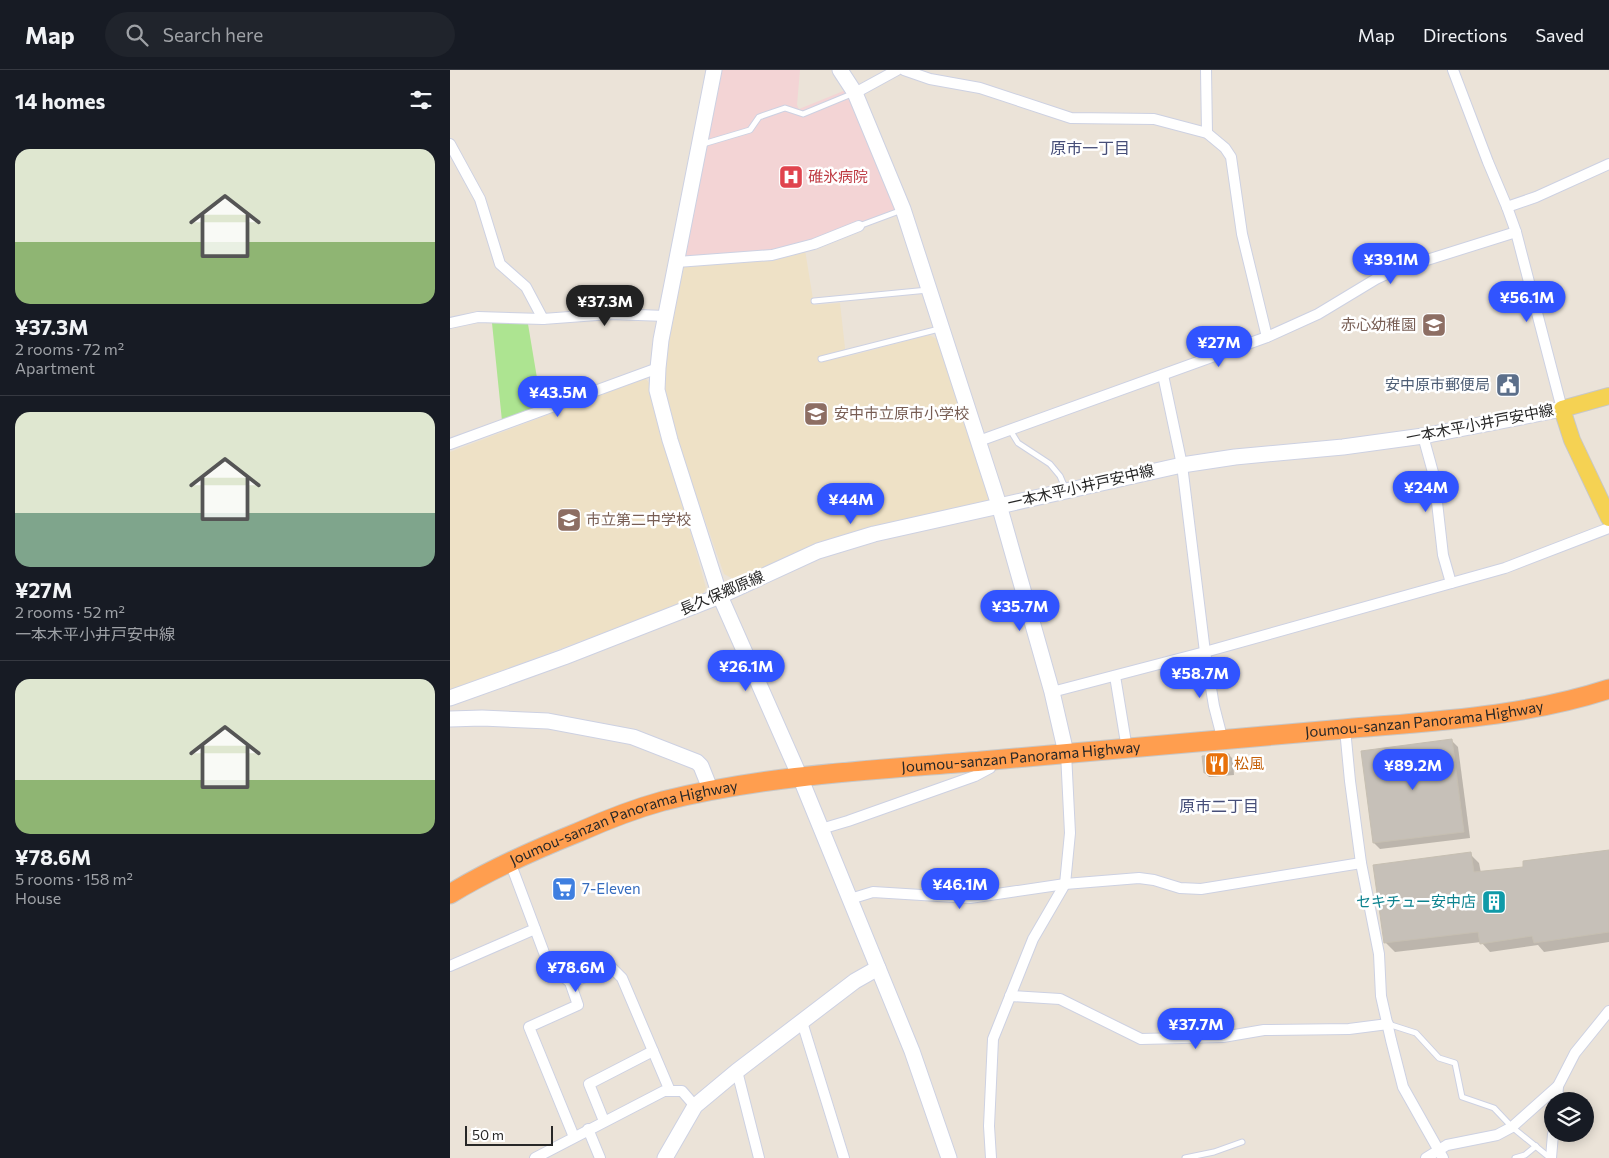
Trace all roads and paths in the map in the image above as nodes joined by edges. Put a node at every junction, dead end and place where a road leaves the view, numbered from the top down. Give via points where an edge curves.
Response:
1 (714, 70) edge
2 (840, 70) edge
3 (897, 70) edge
4 (904, 70) edge
5 (1206, 70) edge
6 (1453, 70) edge
7 (855, 92) junction
8 (1207, 133) junction
9 (450, 144) edge
10 (700, 144) junction
11 (1609, 164) edge
12 (1507, 207) junction
13 (903, 209) junction
14 (859, 226) joint
15 (1516, 232) junction
16 (677, 262) junction
17 (929, 290) junction
18 (814, 302) dead end
19 (666, 316) junction
20 (543, 319) junction
21 (450, 323) edge
22 (942, 328) junction
23 (1267, 337) junction
24 (821, 359) dead end
25 (658, 368) junction
26 (1163, 375) junction
27 (1609, 396) edge
28 (1562, 409) junction
29 (1010, 430) junction
30 (1423, 436) junction
31 (452, 440) edge
32 (979, 441) junction
33 (1182, 465) junction
34 (1066, 490) junction
35 (999, 505) junction
36 (1609, 518) edge
37 (1609, 528) edge
38 (1451, 583) junction
39 (720, 596) junction
40 (1205, 652) junction
41 (1115, 676) junction
42 (1609, 689) edge
43 (1052, 692) junction
44 (450, 698) edge
45 (450, 719) edge
46 (1345, 729) junction
47 (1223, 741) junction
48 (1127, 749) junction
49 (1066, 753) junction
50 (988, 760) junction
51 (800, 777) junction
52 (711, 791) junction
53 (821, 829) junction
54 (510, 862) junction
55 (1361, 863) junction
56 (1066, 884) junction
57 (450, 894) edge
58 (850, 899) junction
59 (536, 929) junction
60 (450, 966) edge
61 (878, 968) junction
62 (570, 982) junction
63 (1010, 996) junction
64 (1609, 1011) edge
65 (802, 1022) junction
66 (1388, 1024) junction
67 (653, 1051) junction
68 (737, 1071) junction
69 (1558, 1086) junction
70 (670, 1091) junction
71 (1558, 1092) edge
72 (695, 1106) junction
73 (604, 1122) junction
74 (1512, 1127) junction
75 (588, 1129) junction
76 (574, 1137) junction
77 (1242, 1142) dead end
78 (1552, 1142) edge
79 (1536, 1146) junction
80 (1441, 1154) edge
81 (535, 1158) edge
82 (600, 1158) edge
83 (665, 1158) edge
84 (759, 1158) edge
85 (844, 1158) edge
86 (949, 1158) edge
87 (991, 1158) edge
88 (1185, 1158) edge
89 (1426, 1158) edge
90 (1515, 1158) edge
91 (1550, 1158) edge

1 - 10 street
2 - 7 street, 一本木平小井戸安中線
3 - 7 street
4 - 8 street via 930,80 980,88 1070,118 1154,119
5 - 8 street
6 - 12 street
7 - 10 lane via 803,114 786,108 759,117 750,130
7 - 13 street, 一本木平小井戸安中線
8 - 23 street via 1231,157 1242,234
9 - 20 street via 480,199 500,264 526,287
10 - 16 street
11 - 12 street
12 - 15 street
13 - 14 lane
13 - 17 street, 一本木平小井戸安中線
14 - 16 street via 814,244 772,254
15 - 23 street via 1395,270 1318,314
15 - 28 street
16 - 19 street
17 - 18 lane
17 - 22 street, 一本木平小井戸安中線
19 - 20 street via 610,314
19 - 25 street
20 - 21 street via 478,317
22 - 24 lane
22 - 32 street, 一本木平小井戸安中線
23 - 26 street
25 - 31 street
25 - 39 street via 658,390 670,440
26 - 29 street
26 - 33 street
27 - 28 main road
28 - 30 street, 一本木平小井戸安中線
28 - 36 main road via 1572,440
29 - 32 street
29 - 34 lane via 1018,443 1050,464
30 - 33 street, 一本木平小井戸安中線
30 - 38 street via 1434,476 1443,555
32 - 35 street, 一本木平小井戸安中線
33 - 34 street, 一本木平小井戸安中線
33 - 40 street
34 - 35 street, 一本木平小井戸安中線
35 - 39 street, 長久保郷原線 via 874,534 818,551
35 - 43 street
37 - 38 street via 1505,568
38 - 40 street
39 - 44 street, 長久保郷原線
39 - 51 street
40 - 41 street
40 - 47 street
41 - 43 street
41 - 48 street
42 - 46 highway, Joumou-sanzan Panorama Highway via 1530,710
43 - 49 street
45 - 52 street via 548,721 633,738 697,762 702,766
46 - 47 highway, Joumou-sanzan Panorama Highway
46 - 55 street
47 - 48 highway, Joumou-sanzan Panorama Highway
48 - 49 highway, Joumou-sanzan Panorama Highway
49 - 50 highway, Joumou-sanzan Panorama Highway
49 - 56 street via 1070,833
50 - 51 highway, Joumou-sanzan Panorama Highway
50 - 53 street via 990,768 975,776
51 - 52 highway, Joumou-sanzan Panorama Highway
51 - 53 street
52 - 54 highway, Joumou-sanzan Panorama Highway via 624,813
53 - 58 street
54 - 57 highway, Joumou-sanzan Panorama Highway
54 - 59 street
55 - 56 street via 1201,889 1180,888 1139,878
55 - 66 street via 1379,954
56 - 58 street via 970,898 873,892
56 - 63 street via 1032,939
58 - 61 street
59 - 60 street
59 - 62 street via 549,966
61 - 65 street via 855,981
61 - 86 street via 912,1051
62 - 67 street via 611,967 622,978
62 - 76 street via 578,1005 529,1027
63 - 66 street via 1060,999 1141,1039 1223,1037 1264,1030 1349,1029
63 - 87 street via 993,1039 989,1126
64 - 69 street via 1574,1053
65 - 68 street
65 - 85 street
66 - 74 lane via 1416,1033 1438,1058 1455,1063 1462,1096 1494,1108
66 - 80 street via 1403,1087
67 - 70 street
67 - 73 street via 589,1084
68 - 72 street
68 - 84 street
69 - 71 street
69 - 74 street
70 - 72 street via 682,1091
70 - 73 street via 664,1091
72 - 83 street
73 - 75 street
74 - 79 lane
74 - 80 street via 1497,1135 1447,1145
75 - 76 street
75 - 82 street
76 - 81 street
77 - 88 lane
78 - 91 street
79 - 90 lane
79 - 91 lane
80 - 89 street

